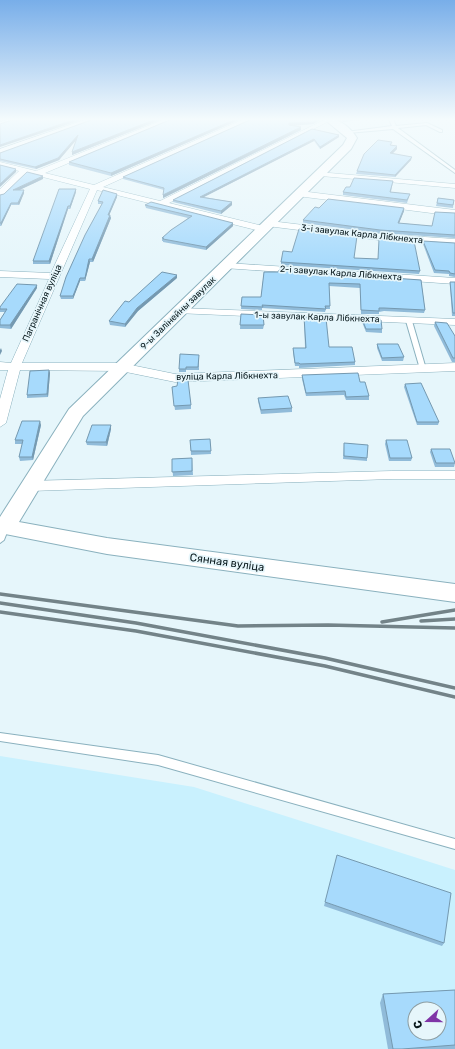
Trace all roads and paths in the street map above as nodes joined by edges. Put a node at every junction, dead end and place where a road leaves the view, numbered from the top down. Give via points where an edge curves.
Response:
1 (16, 168) edge
2 (49, 168) edge
3 (138, 168) edge
4 (232, 168) edge
5 (327, 168) edge
6 (25, 170) junction
7 (37, 173) junction
8 (321, 174) junction
9 (455, 186) edge
10 (94, 188) junction
11 (0, 194) edge
12 (300, 194) junction
13 (160, 204) junction
14 (455, 212) edge
15 (267, 227) junction
16 (455, 242) edge
17 (227, 266) junction
18 (0, 274) edge
19 (54, 276) junction
20 (455, 281) edge
21 (180, 312) junction
22 (410, 321) junction
23 (455, 322) edge
24 (0, 366) edge
25 (15, 366) junction
26 (121, 367) junction
27 (455, 367) edge
28 (423, 369) junction
29 (0, 423) edge
30 (455, 475) edge
31 (30, 486) junction
32 (2, 531) edge
33 (455, 592) edge
34 (0, 737) edge
35 (455, 844) edge

1 - 6 street, 3-і завулак Карла Лібкнехта
2 - 7 street
3 - 10 street
4 - 13 street
5 - 8 street, 9-ы Залінейны завулак
6 - 7 street, 3-і завулак Карла Лібкнехта
6 - 11 street
7 - 10 street, 3-і завулак Карла Лібкнехта
8 - 9 street
8 - 12 street, 9-ы Залінейны завулак
10 - 13 street, 3-і завулак Карла Лібкнехта
10 - 19 street, Пагранічная вуліца
12 - 14 street
12 - 15 street, 9-ы Залінейны завулак
13 - 15 street, 3-і завулак Карла Лібкнехта
15 - 16 street, 3-і завулак Карла Лібкнехта
15 - 17 street, 9-ы Залінейны завулак
17 - 20 street, 2-і завулак Карла Лібкнехта
17 - 21 street, 9-ы Залінейны завулак
18 - 19 street
19 - 25 street, Пагранічная вуліца
21 - 22 street, 1-ы завулак Карла Лібкнехта
21 - 26 street, 9-ы Залінейны завулак
22 - 23 street, 1-ы завулак Карла Лібкнехта
22 - 28 lane
24 - 25 street, вуліца Карла Лібкнехта
25 - 26 street, вуліца Карла Лібкнехта
25 - 29 street, Пагранічная вуліца
26 - 28 street, вуліца Карла Лібкнехта via 176,378
26 - 31 street, 9-ы Залінейны завулак via 76,413
27 - 28 street, вуліца Карла Лібкнехта
30 - 31 street
31 - 32 street, 9-ы Залінейны завулак
32 - 33 street, Сянная вуліца
34 - 35 lane via 158,760

